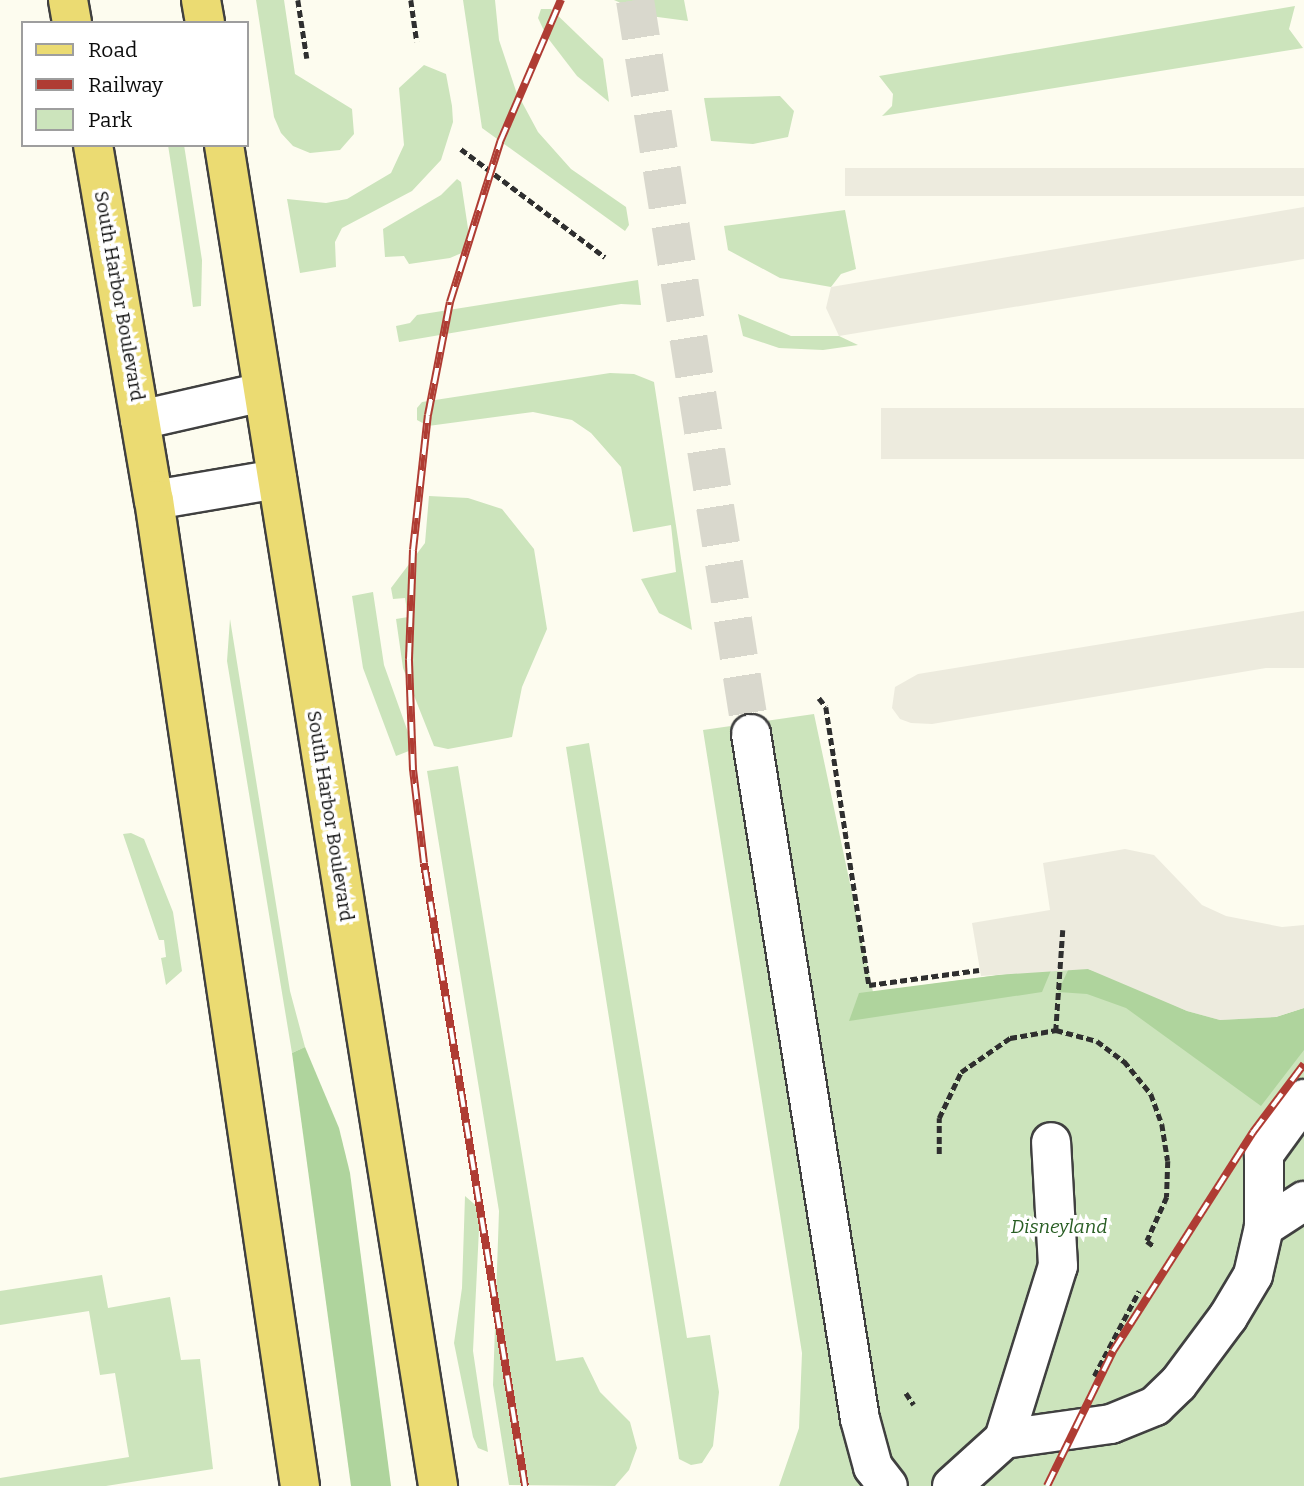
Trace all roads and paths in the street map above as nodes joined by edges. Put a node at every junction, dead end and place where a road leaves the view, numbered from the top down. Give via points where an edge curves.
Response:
1 (68, 0) edge
2 (201, 0) edge
3 (298, 0) edge
4 (411, 0) edge
5 (72, 21) edge
6 (205, 21) edge
7 (417, 42) dead end
8 (307, 58) dead end
9 (93, 147) edge
10 (224, 147) edge
11 (461, 149) dead end
12 (605, 257) dead end
13 (263, 393) junction
14 (140, 420) junction
15 (277, 479) junction
16 (154, 500) junction
17 (819, 698) dead end
18 (751, 734) tunnel mouth
19 (1063, 930) dead end
20 (979, 970) dead end
21 (1056, 1030) junction
22 (1304, 1099) edge
23 (1051, 1142) dead end
24 (939, 1154) dead end
25 (1304, 1201) edge
26 (1264, 1227) junction
27 (1155, 1247) dead end
28 (1004, 1439) junction
29 (439, 1484) edge
30 (300, 1486) edge
31 (888, 1486) edge
32 (952, 1486) edge

1 - 5 main road
2 - 6 main road
3 - 8 path
4 - 7 path
9 - 14 main road, South Harbor Boulevard
10 - 13 main road, South Harbor Boulevard
11 - 12 path
13 - 14 lane
13 - 15 main road, South Harbor Boulevard
14 - 16 main road, South Harbor Boulevard
15 - 16 lane
15 - 29 main road, South Harbor Boulevard
16 - 30 main road, South Harbor Boulevard
17 - 20 path via 826,707 869,985
18 - 31 lane via 860,1419 873,1467
19 - 21 path
21 - 24 path via 1010,1038 961,1072 939,1118
21 - 27 path via 1097,1041 1124,1061 1151,1094 1168,1161 1167,1197 1147,1241
22 - 26 lane via 1264,1154
23 - 28 lane via 1058,1266
25 - 26 lane
26 - 28 lane via 1253,1275 1228,1317 1178,1384 1154,1406 1111,1424
28 - 32 lane

